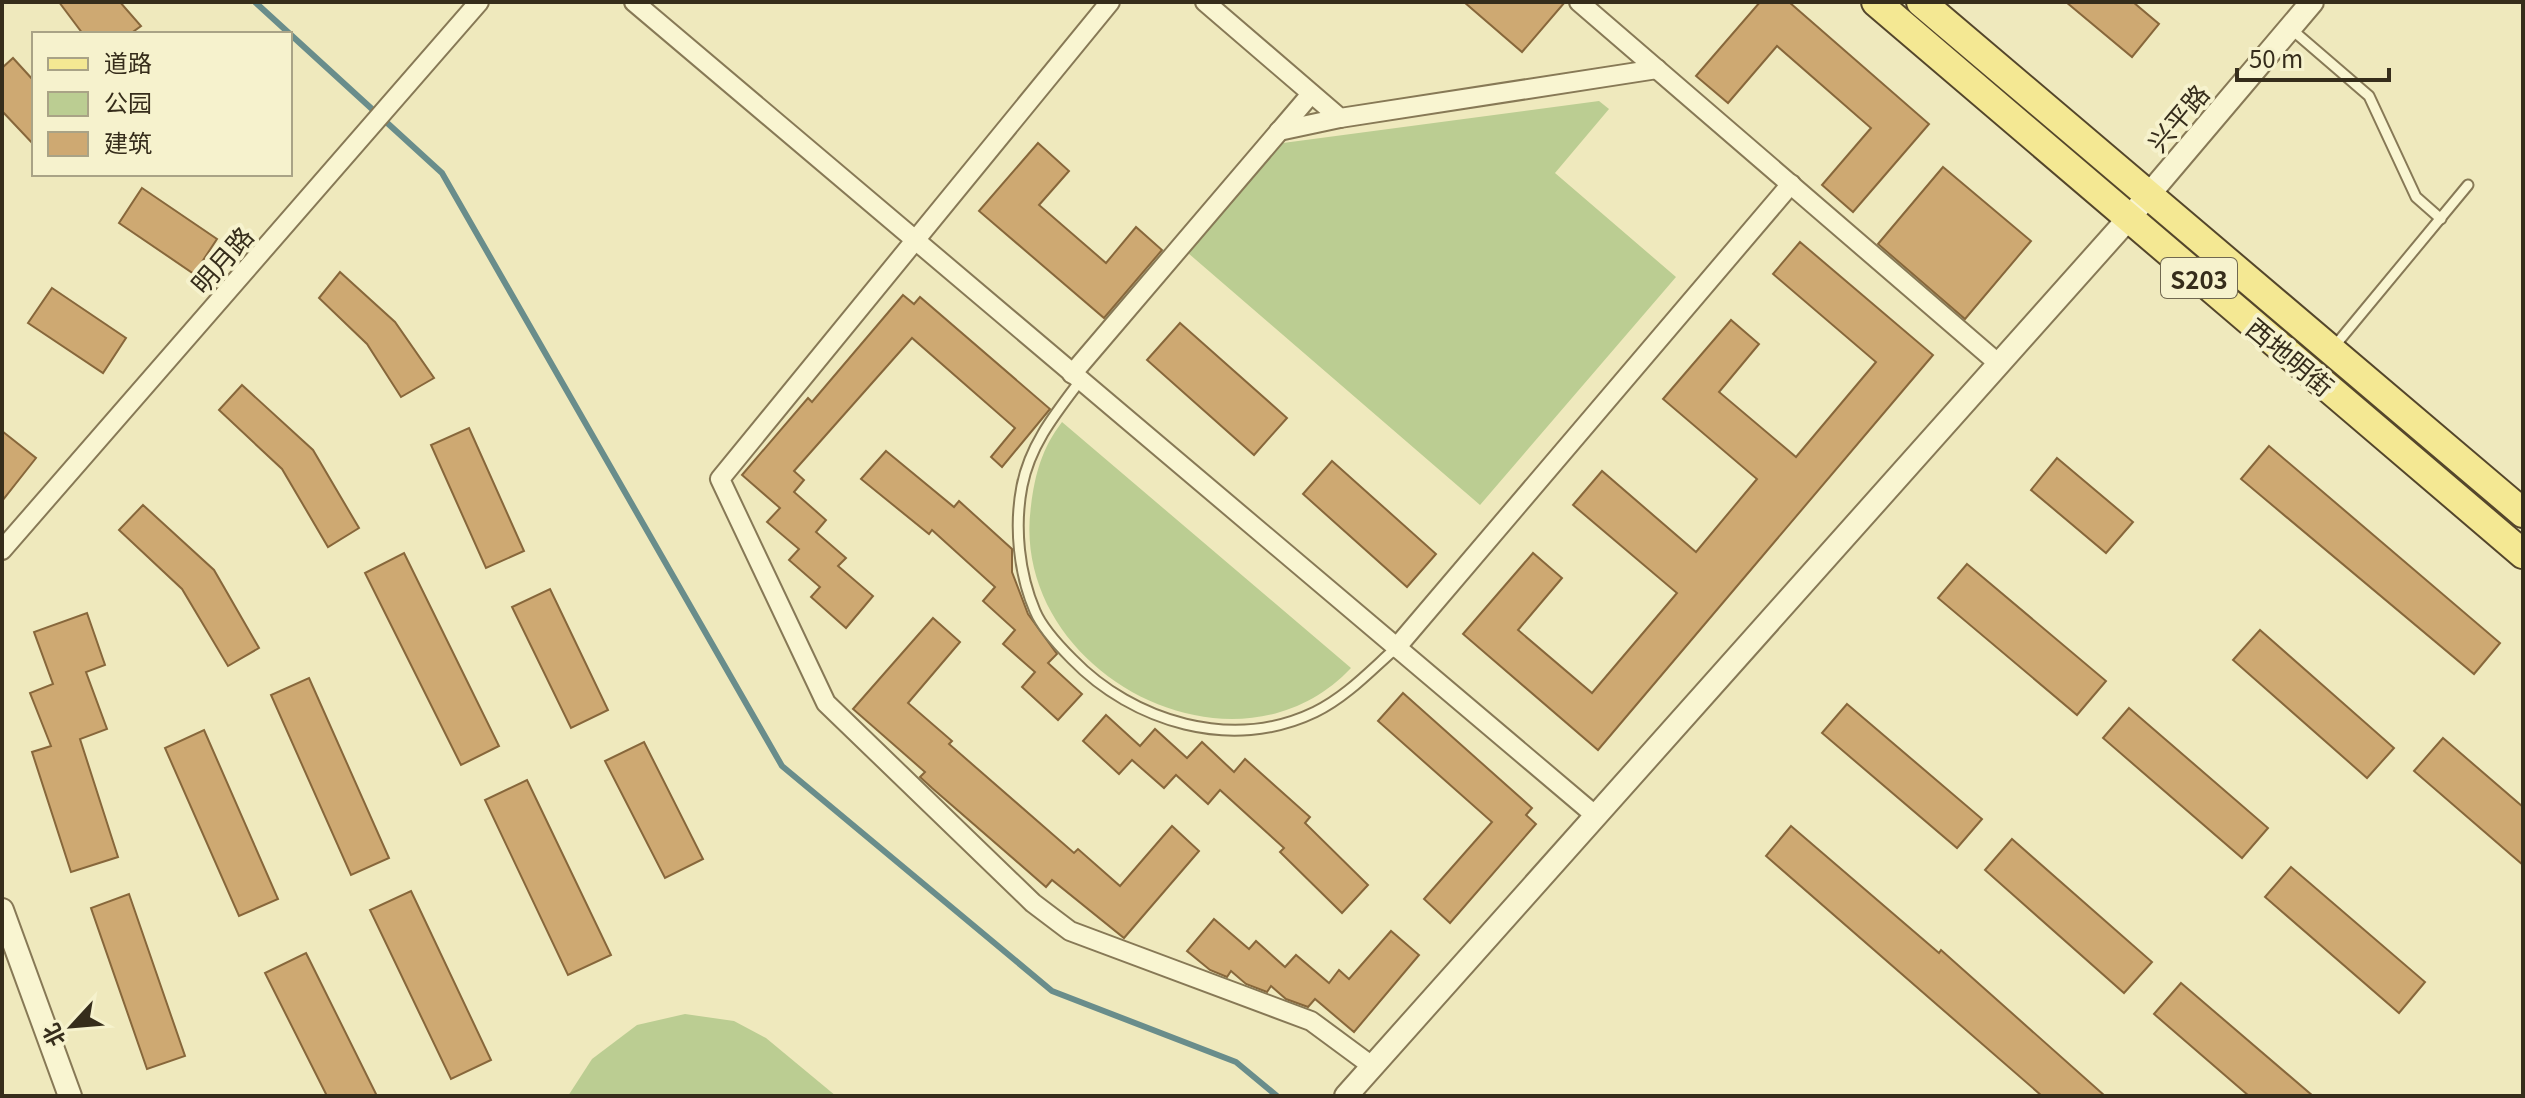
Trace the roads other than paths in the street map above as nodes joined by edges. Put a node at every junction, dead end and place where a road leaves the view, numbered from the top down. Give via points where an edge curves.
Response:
1 (479, 2) edge
2 (634, 2) edge
3 (1110, 2) edge
4 (1205, 2) edge
5 (1579, 2) edge
6 (1876, 2) edge
7 (1921, 2) edge
8 (2312, 2) edge
9 (2290, 28) junction
10 (1657, 69) junction
11 (1311, 94) junction
12 (1340, 118) junction
13 (1279, 131) junction
14 (1791, 184) junction
15 (2468, 185) dead end
16 (2147, 196) junction
17 (2129, 218) junction
18 (2441, 219) junction
19 (913, 241) junction
20 (2331, 351) junction
21 (1999, 364) junction
22 (1076, 378) junction
23 (2523, 513) edge
24 (2, 550) edge
25 (2523, 554) edge
26 (1396, 648) junction
27 (1596, 816) junction
28 (2, 910) edge
29 (1372, 1066) junction
30 (70, 1096) edge
31 (1346, 1096) edge

1 - 24 street, 明月路
2 - 19 street
3 - 19 street
4 - 11 street
5 - 10 street
6 - 17 main road, 西地明街 / S203
7 - 16 main road, 西地明街 / S203
8 - 9 street, 兴平路
9 - 16 street, 兴平路
9 - 18 lane via 2369,96 2416,197
10 - 12 street
10 - 14 street
11 - 12 street
11 - 13 street
12 - 13 street
13 - 22 street
14 - 21 street
14 - 26 street
15 - 18 lane
16 - 17 street, 兴平路
16 - 20 main road, 西地明街 / S203
17 - 21 street, 兴平路
17 - 25 main road, 西地明街 / S203
18 - 20 lane
19 - 22 street
19 - 29 street via 720,479 826,703 1033,903 1070,931 1311,1021
20 - 23 main road, 西地明街 / S203
21 - 27 street, 兴平路
22 - 26 street
22 - 26 lane via 1033,451 1021,487 1021,572 1036,614 1096,685 1170,721 1218,731 1260,728 1315,712
26 - 27 street
27 - 29 street, 兴平路
28 - 30 street
29 - 31 street, 兴平路

